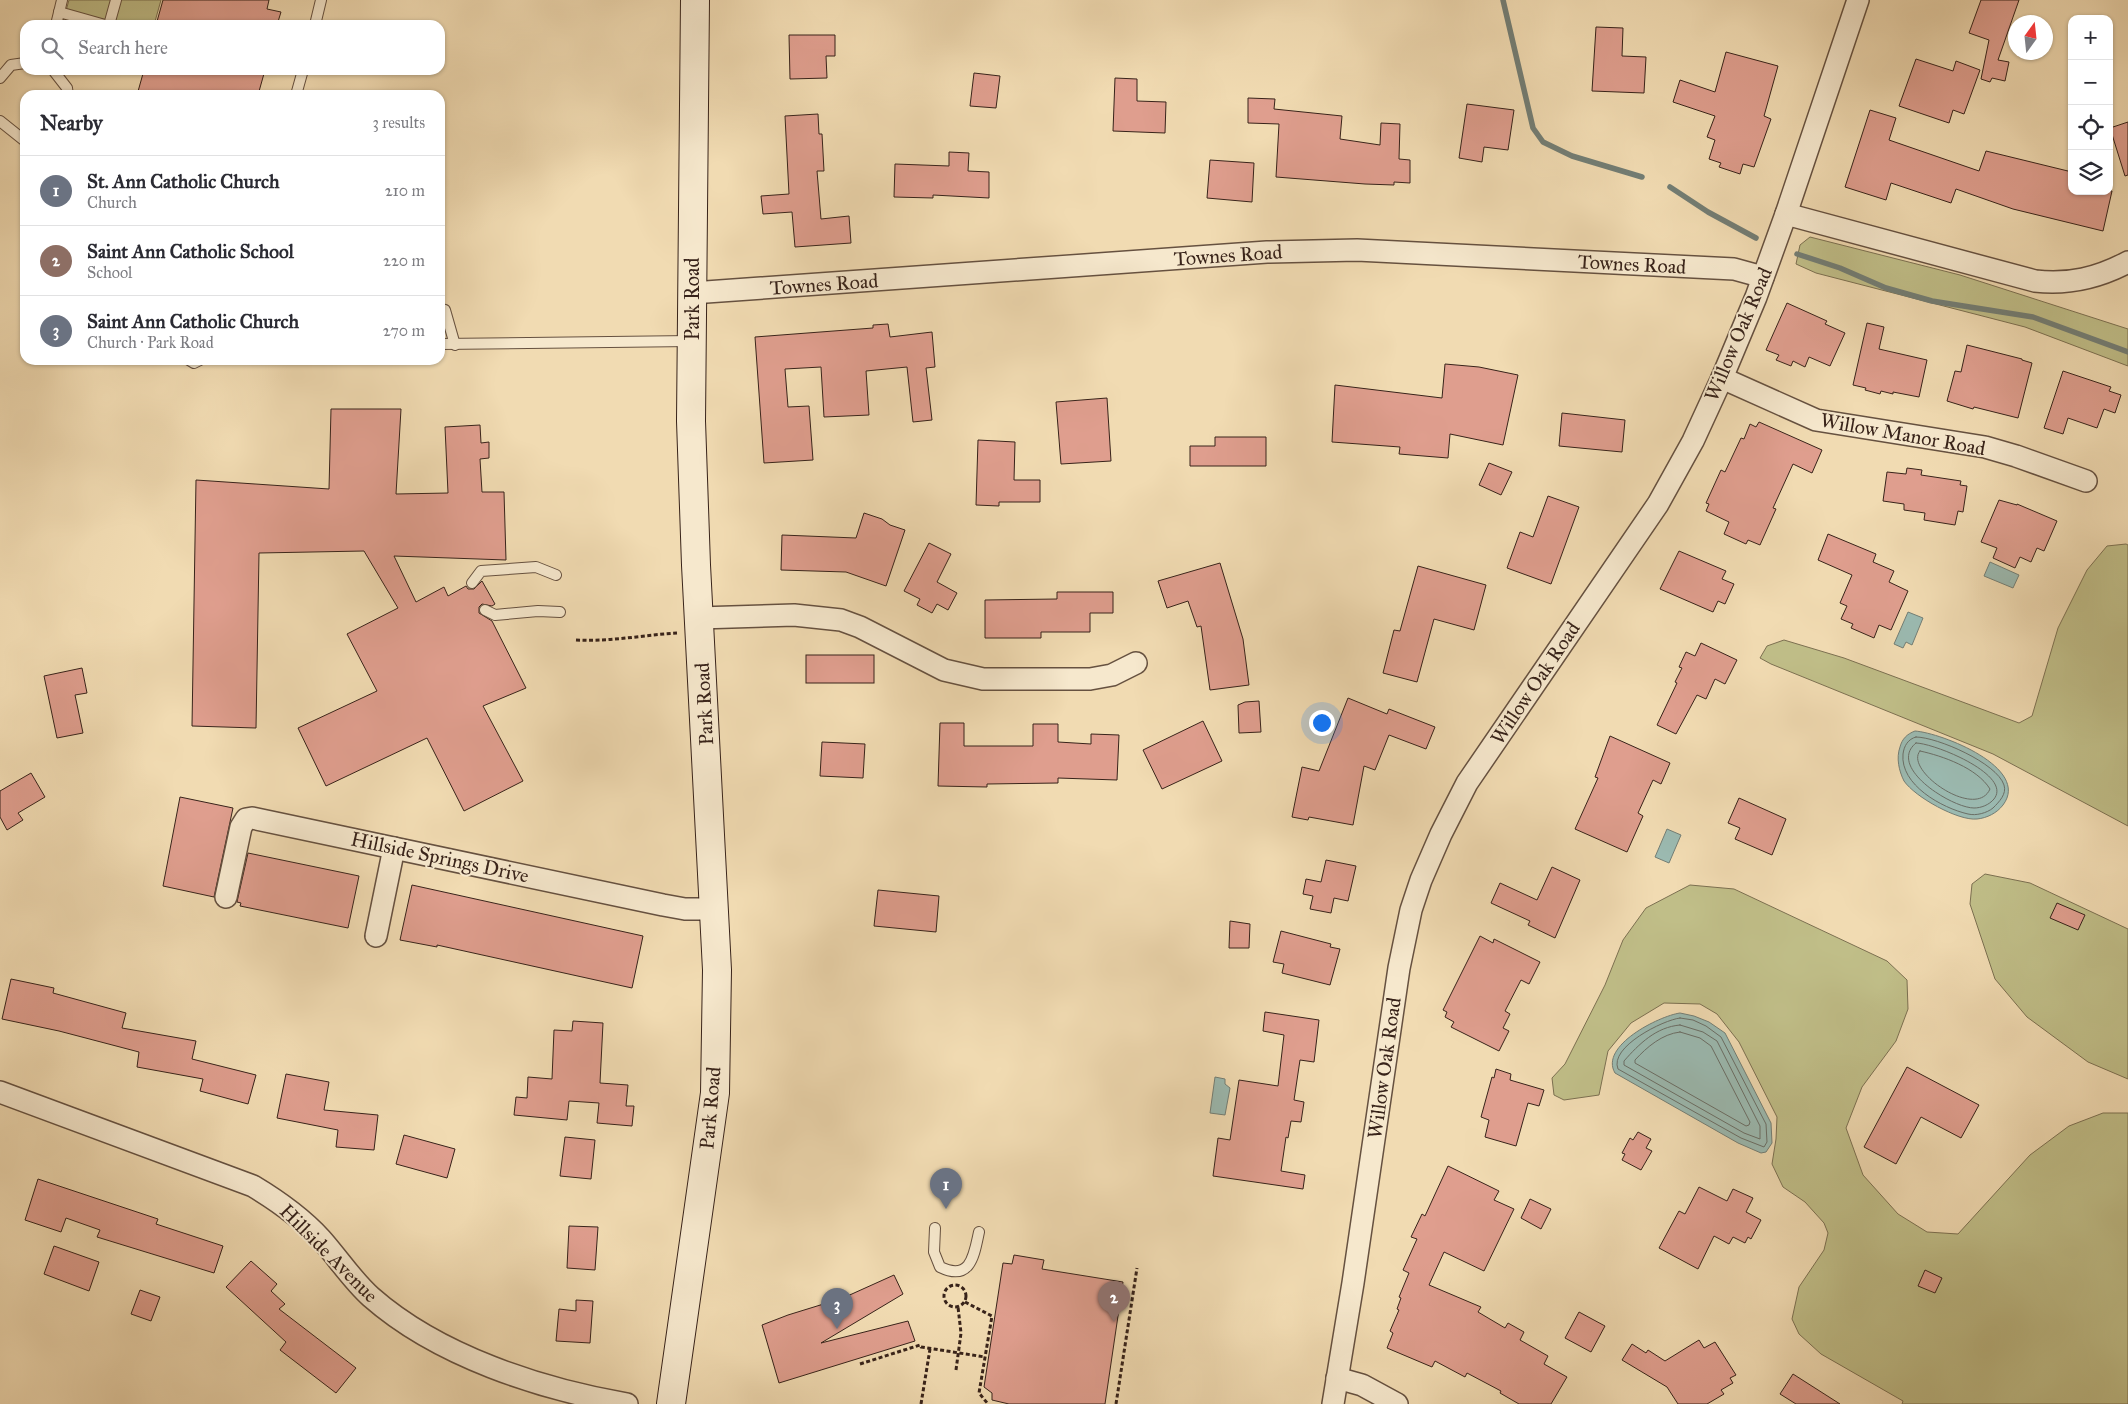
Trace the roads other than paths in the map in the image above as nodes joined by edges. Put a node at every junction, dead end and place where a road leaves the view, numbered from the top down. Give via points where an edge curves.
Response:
1 (62, 0) edge
2 (116, 0) edge
3 (322, 0) edge
4 (695, 0) edge
5 (1858, 0) edge
6 (59, 12) junction
7 (57, 20) edge
8 (87, 20) edge
9 (110, 20) edge
10 (316, 20) edge
11 (20, 64) edge
12 (58, 75) edge
13 (302, 75) edge
14 (0, 78) edge
15 (67, 90) edge
16 (297, 90) edge
17 (0, 121) edge
18 (20, 137) edge
19 (1786, 214) junction
20 (2128, 262) edge
21 (1763, 277) junction
22 (692, 293) junction
23 (445, 310) edge
24 (692, 341) junction
25 (445, 344) edge
26 (455, 345) junction
27 (1722, 378) junction
28 (2086, 481) dead end
29 (556, 575) dead end
30 (472, 583) dead end
31 (485, 610) dead end
32 (560, 612) dead end
33 (688, 626) junction
34 (1136, 663) dead end
35 (394, 848) junction
36 (226, 897) dead end
37 (714, 909) junction
38 (376, 936) dead end
39 (0, 1092) edge
40 (935, 1228) dead end
41 (979, 1232) dead end
42 (1337, 1378) junction
43 (627, 1404) edge
44 (671, 1404) edge
45 (1333, 1404) edge
46 (1398, 1404) edge

1 - 6 lane
2 - 9 lane
3 - 10 lane
4 - 22 main road, Park Road
5 - 19 street, Willow Oak Road
6 - 7 lane
6 - 8 lane
11 - 14 lane via 11,65
12 - 15 lane
13 - 16 lane
17 - 18 lane
19 - 20 street via 2042,282 2090,279
19 - 21 street, Willow Oak Road
21 - 22 street, Townes Road via 1725,269 1349,250 1267,252
21 - 27 street, Willow Oak Road
22 - 24 main road, Park Road
23 - 26 lane
24 - 26 lane
24 - 33 main road, Park Road
25 - 26 lane
27 - 28 street, Willow Manor Road via 1816,420 1985,447
27 - 42 street, Willow Oak Road via 1664,494 1467,783 1421,880 1411,910 1395,990
29 - 30 lane via 536,567 481,571
31 - 32 lane via 494,615
33 - 34 street via 794,615 841,620 944,670 983,680 1090,679 1112,675
33 - 37 main road, Park Road
35 - 36 street, Hillside Springs Drive via 249,818 241,827
35 - 37 street, Hillside Springs Drive via 676,908
35 - 38 street
37 - 44 main road, Park Road via 717,970 715,1093
39 - 43 street, Hillside Avenue via 253,1186 297,1215 369,1295 432,1339 488,1364 559,1389
40 - 41 lane via 934,1252 940,1267 950,1272 966,1268 973,1260
42 - 45 street, Willow Oak Road
42 - 46 street via 1362,1385

